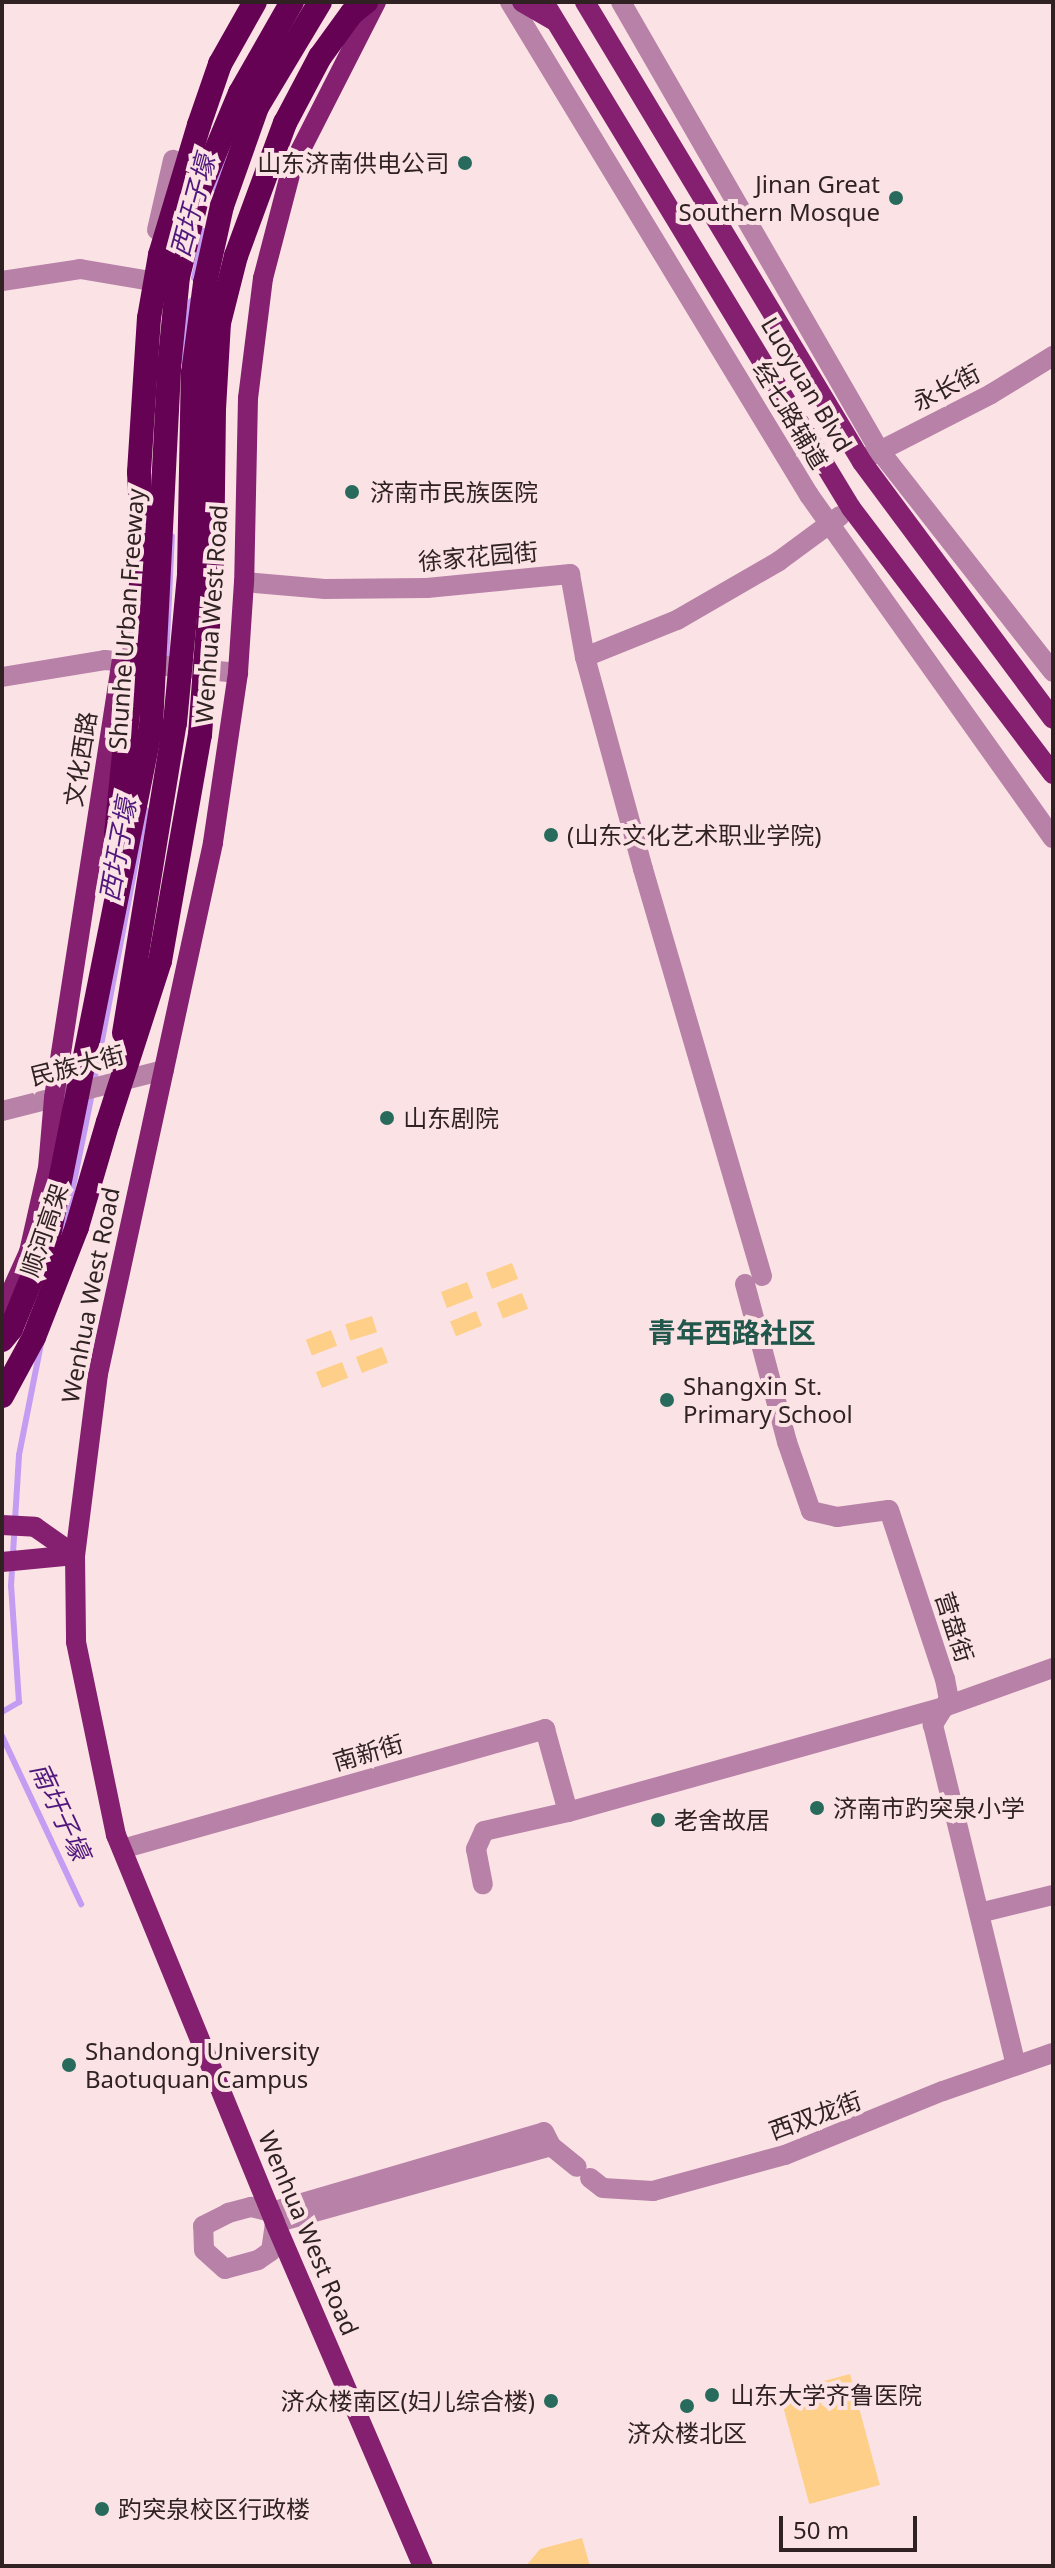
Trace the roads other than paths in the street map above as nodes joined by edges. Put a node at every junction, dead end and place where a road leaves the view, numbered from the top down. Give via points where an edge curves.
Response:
1 (255, 2) edge
2 (292, 2) edge
3 (320, 2) edge
4 (366, 2) edge
5 (376, 2) edge
6 (510, 2) edge
7 (522, 2) edge
8 (544, 2) edge
9 (585, 2) edge
10 (621, 2) edge
11 (556, 21) junction
12 (173, 160) dead end
13 (145, 280) junction
14 (2, 281) edge
15 (1053, 356) edge
16 (870, 456) junction
17 (851, 508) junction
18 (829, 524) junction
19 (244, 582) junction
20 (585, 657) junction
21 (122, 661) junction
22 (1053, 672) edge
23 (238, 673) junction
24 (2, 677) edge
25 (1053, 719) edge
26 (1053, 774) edge
27 (1053, 838) edge
28 (103, 971) junction
29 (164, 1070) junction
30 (54, 1098) junction
31 (2, 1111) edge
32 (108, 1122) junction
33 (753, 1280) joint
34 (2, 1312) edge
35 (2, 1340) edge
36 (2, 1396) edge
37 (2, 1525) edge
38 (75, 1555) junction
39 (2, 1562) edge
40 (1053, 1668) edge
41 (941, 1708) junction
42 (568, 1812) junction
43 (122, 1849) junction
44 (483, 1884) dead end
45 (1053, 1895) edge
46 (979, 1913) junction
47 (1053, 2053) edge
48 (1016, 2065) junction
49 (259, 2213) junction
50 (423, 2566) edge

1 - 28 highway, bridge via 220,64 199,125 160,255 149,318 139,472 143,563
2 - 28 highway, Shunhe Urban Freeway, bridge via 240,93 204,177 178,277 151,726
3 - 32 highway, bridge via 257,107 222,206 205,283 193,373 189,574 175,723
4 - 32 highway, bridge via 320,57 285,123 236,256 219,323 211,599 200,735 160,961
5 - 19 main road, Wenhua West Road via 292,167 263,278 248,398
6 - 18 street, 经七路辅道
7 - 11 main road
8 - 11 main road, Luoyuan Blvd
9 - 16 main road, Luoyuan Blvd
10 - 16 street
11 - 17 main road, Luoyuan Blvd
12 - 13 street, 文化西路
13 - 14 street via 80,269
13 - 21 street, 文化西路 via 132,562
15 - 16 street, 永长街
16 - 22 street
16 - 25 main road, Luoyuan Blvd
17 - 18 street
17 - 26 main road, Luoyuan Blvd
18 - 20 street via 779,561 677,620
18 - 27 street, 经七路辅道
19 - 20 street, 徐家花园街 via 325,589 427,588 570,574
19 - 23 main road, Wenhua West Road
20 - 33 street, 徐家花园街
21 - 23 street
21 - 24 street
21 - 30 main road, 文化西路
23 - 29 main road, Wenhua West Road via 213,843
28 - 35 highway, Shunhe Urban Freeway, bridge via 49,1236
29 - 30 street, 民族大街
29 - 38 main road, Wenhua West Road via 98,1374
30 - 31 street, 民族大街
30 - 34 main road, 文化西路 via 48,1168 29,1252
32 - 36 highway, 顺河高架 via 67,1254 34,1337
33 - 41 street, 营盘街 via 787,1442 811,1511 837,1517 889,1510 945,1679 949,1699
37 - 38 main road via 35,1527
38 - 39 main road
38 - 43 main road, Wenhua West Road via 76,1642
40 - 41 street
41 - 42 street
41 - 46 street, 营盘街 via 933,1725
42 - 43 street, 南新街 via 545,1729
42 - 44 street via 484,1831 476,1849
43 - 49 main road, Wenhua West Road
45 - 46 street
46 - 48 street, 营盘街
47 - 48 street, 西双龙街
48 - 49 street, 西双龙街 via 785,2155 653,2191 603,2188 551,2146
49 - 49 street, 西双龙街 via 265,2256 225,2269 203,2250 203,2226
49 - 50 main road, Wenhua West Road

